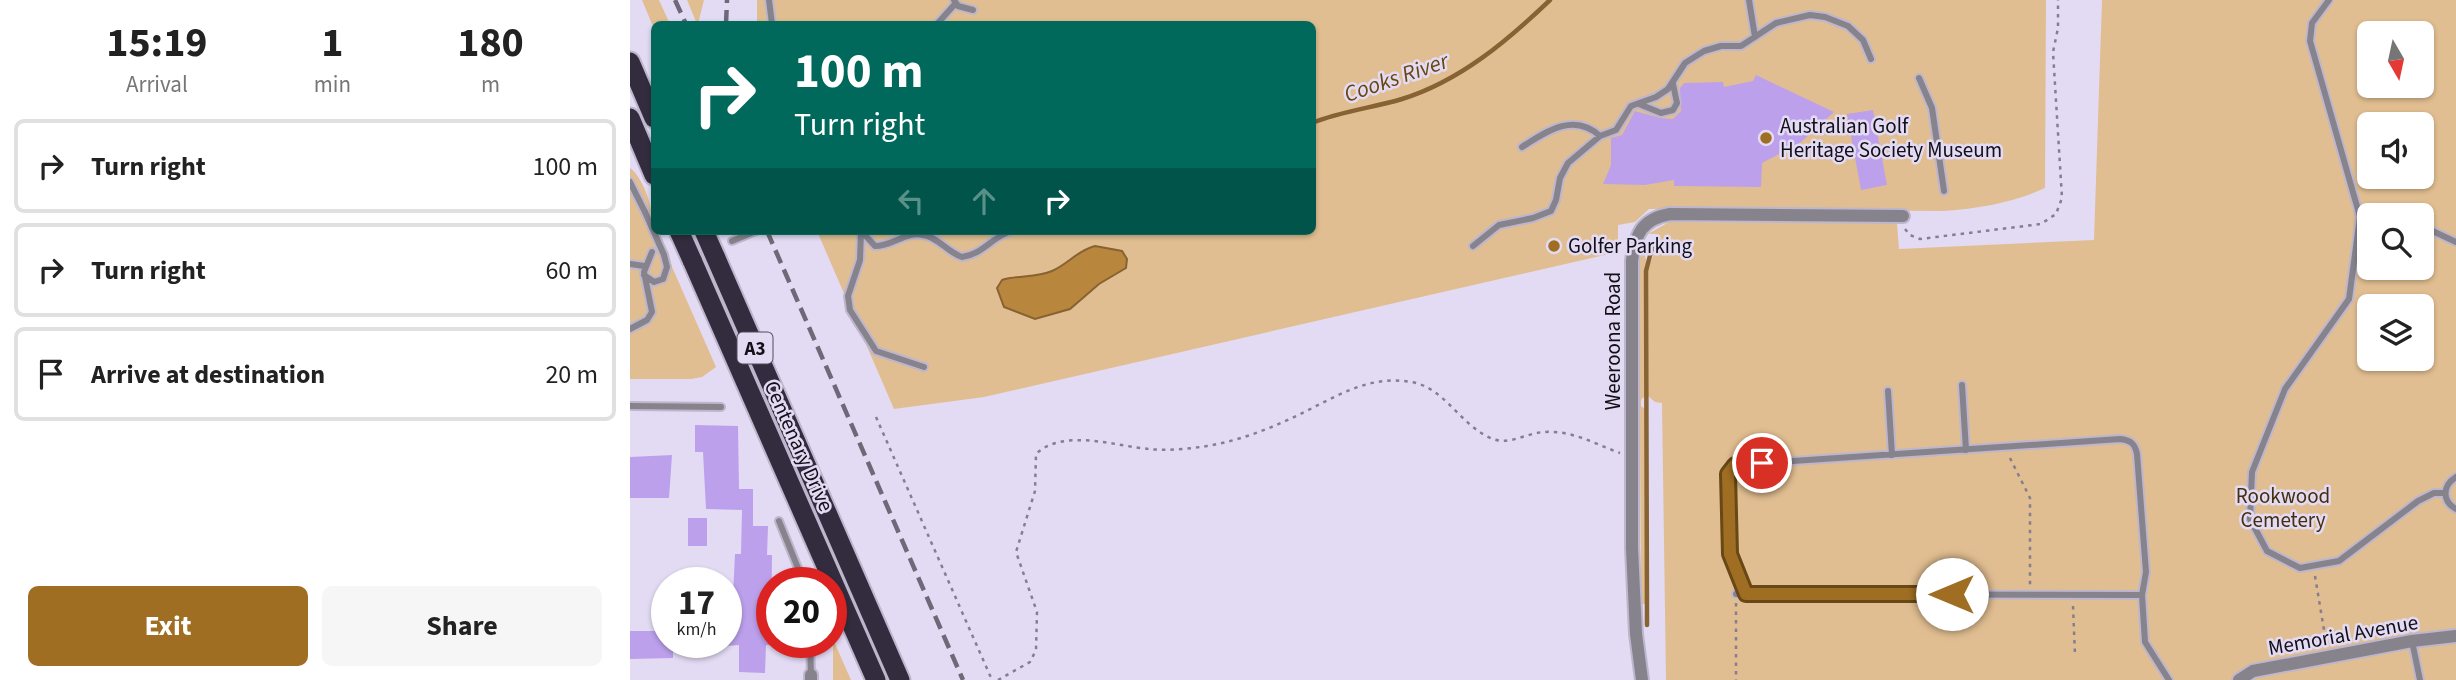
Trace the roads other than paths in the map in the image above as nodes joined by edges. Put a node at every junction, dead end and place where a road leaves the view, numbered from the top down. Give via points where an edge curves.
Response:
1 (769, 0) edge
2 (1749, 0) edge
3 (2329, 0) edge
4 (954, 2) edge
5 (973, 10) dead end
6 (772, 21) edge
7 (939, 21) edge
8 (1755, 37) junction
9 (1871, 59) dead end
10 (630, 62) edge
11 (1919, 78) dead end
12 (1672, 84) junction
13 (1638, 103) junction
14 (651, 111) edge
15 (630, 118) edge
16 (1600, 136) junction
17 (1522, 147) dead end
18 (651, 168) edge
19 (630, 182) edge
20 (1944, 191) dead end
21 (2357, 206) edge
22 (1903, 216) road end
23 (651, 226) edge
24 (2434, 232) edge
25 (655, 235) edge
26 (681, 235) edge
27 (706, 235) edge
28 (747, 235) edge
29 (861, 235) edge
30 (865, 235) edge
31 (908, 235) edge
32 (925, 235) edge
33 (1001, 235) edge
34 (2357, 239) edge
35 (732, 242) dead end
36 (2456, 242) edge
37 (1473, 246) dead end
38 (652, 252) dead end
39 (630, 264) edge
40 (644, 266) junction
41 (644, 275) junction
42 (630, 329) edge
43 (924, 367) dead end
44 (1962, 385) dead end
45 (1888, 391) dead end
46 (630, 406) edge
47 (721, 407) dead end
48 (1966, 450) junction
49 (1892, 455) junction
50 (2456, 477) edge
51 (2445, 493) junction
52 (2456, 509) edge
53 (779, 521) dead end
54 (798, 567) edge
55 (1736, 594) road end
56 (1746, 594) junction
57 (2142, 595) junction
58 (2456, 636) edge
59 (2412, 641) junction
60 (810, 658) edge
61 (2255, 676) edge
62 (811, 678) edge
63 (876, 680) edge
64 (900, 680) edge
65 (1642, 680) edge
66 (2169, 680) edge
67 (2239, 680) edge
68 (2420, 680) edge

1 - 6 lane
2 - 8 lane
3 - 21 lane via 2312,23 2310,41
4 - 5 lane
4 - 7 lane
8 - 9 lane via 1786,19 1825,17 1856,32
8 - 12 lane via 1741,46 1721,46 1698,55 1685,63
10 - 14 highway
11 - 20 lane via 1932,108
12 - 13 lane via 1656,97
12 - 13 lane via 1677,103 1673,110 1661,113
13 - 16 lane via 1628,109 1616,130
15 - 18 highway
16 - 17 lane via 1584,125 1568,124
16 - 37 lane via 1564,168 1551,211 1499,225
19 - 23 lane, bridge
22 - 65 street, Weeroona Road via 1682,214 1649,220 1637,232 1632,261 1633,457 1635,617
24 - 36 lane
25 - 41 lane, bridge via 667,267 663,279 654,282
26 - 63 highway, Centenary Drive / A3, bridge
27 - 64 highway, Centenary Drive / A3, bridge
28 - 35 lane
29 - 43 lane via 860,260 848,296 850,310 876,351
30 - 31 lane via 875,246
32 - 33 lane via 962,257 979,252
34 - 51 lane via 2349,299 2285,389 2252,472 2250,519 2267,551 2300,568 2339,561 2418,500
38 - 40 lane
39 - 40 lane
40 - 41 lane
41 - 42 lane via 652,312
44 - 48 lane
45 - 49 lane
46 - 47 lane
48 - 49 lane
48 - 57 lane via 2129,440 2135,445 2146,572
49 - 56 lane via 1730,468 1730,554
50 - 51 lane
51 - 52 lane via 2449,505
53 - 54 lane
55 - 56 lane
56 - 57 lane
57 - 66 lane via 2145,642
58 - 59 street, Memorial Avenue
59 - 61 street, Memorial Avenue
59 - 68 lane
60 - 62 lane
61 - 67 street, Memorial Avenue

